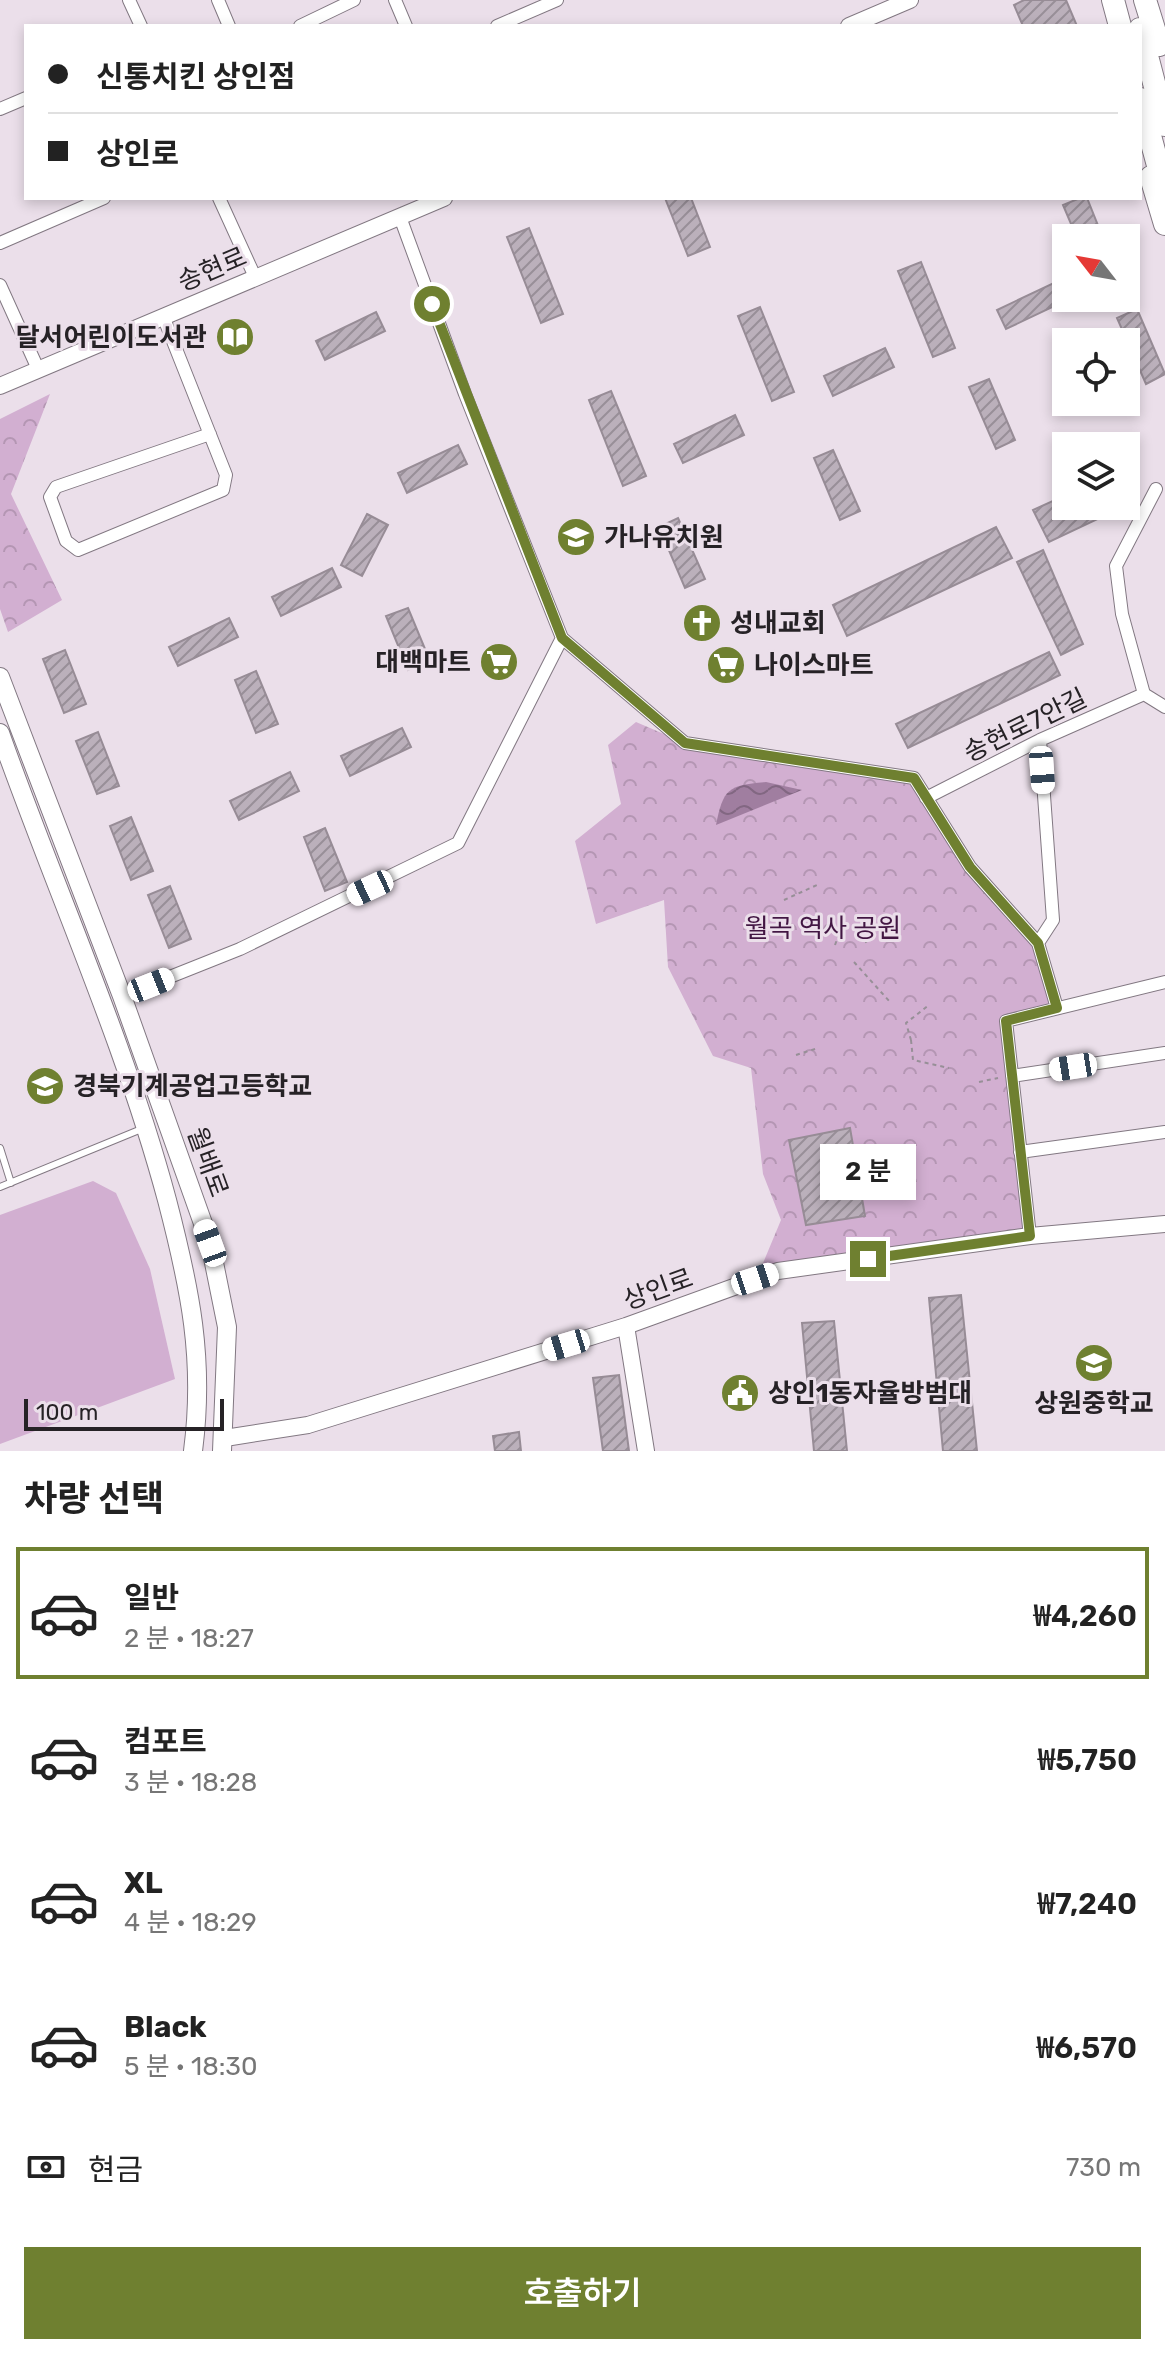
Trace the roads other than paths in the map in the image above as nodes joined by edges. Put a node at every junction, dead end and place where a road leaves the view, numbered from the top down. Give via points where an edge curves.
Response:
1 (129, 0) edge
2 (218, 0) edge
3 (354, 0) edge
4 (395, 0) edge
5 (557, 0) edge
6 (910, 0) edge
7 (1100, 0) edge
8 (1113, 0) edge
9 (1132, 0) edge
10 (1145, 0) edge
11 (140, 24) edge
12 (228, 24) edge
13 (304, 24) edge
14 (405, 24) edge
15 (502, 24) edge
16 (854, 24) edge
17 (1106, 24) edge
18 (1119, 24) edge
19 (1139, 24) edge
20 (1142, 36) edge
21 (1165, 66) edge
22 (24, 99) edge
23 (1142, 106) edge
24 (0, 109) edge
25 (1165, 125) edge
26 (1142, 149) edge
27 (1165, 191) edge
28 (99, 200) edge
29 (220, 200) edge
30 (439, 200) edge
31 (400, 217) junction
32 (1165, 224) edge
33 (0, 243) edge
34 (255, 277) junction
35 (0, 285) edge
36 (163, 316) junction
37 (38, 369) junction
38 (0, 386) edge
39 (210, 434) junction
40 (1156, 489) dead end
41 (562, 638) junction
42 (0, 677) edge
43 (1144, 694) junction
44 (1165, 707) edge
45 (0, 733) edge
46 (1040, 740) junction
47 (3, 753) edge
48 (926, 798) junction
49 (1038, 943) junction
50 (1165, 982) edge
51 (122, 996) junction
52 (1057, 1008) junction
53 (1165, 1053) edge
54 (1012, 1076) junction
55 (148, 1127) junction
56 (1165, 1132) edge
57 (0, 1148) edge
58 (1020, 1152) junction
59 (11, 1183) junction
60 (0, 1187) edge
61 (1165, 1224) edge
62 (1030, 1236) junction
63 (626, 1326) junction
64 (224, 1444) edge
65 (193, 1451) edge
66 (646, 1451) edge

1 - 11 street
2 - 12 street
3 - 13 street
4 - 14 street
5 - 15 street
6 - 16 main road
7 - 17 highway
8 - 18 highway
9 - 19 highway
10 - 21 highway
20 - 25 highway
22 - 24 street
23 - 27 highway
26 - 32 highway
28 - 33 street
29 - 34 street
30 - 31 main road, 송현로
31 - 34 main road, 송현로
31 - 41 street
34 - 36 main road, 송현로
35 - 37 street
36 - 37 main road, 송현로
36 - 39 street
37 - 38 main road, 송현로
39 - 39 street via 226,475 223,490 71,549 50,497 56,487
40 - 43 street via 1116,566 1122,614
41 - 48 street via 685,743 914,778
41 - 51 street via 458,843 240,949
42 - 51 main road, 월배로
43 - 44 street
43 - 46 street, 송현로7안길
45 - 47 main road, 월배로
46 - 48 street, 송현로7안길
46 - 49 street via 1053,920
47 - 55 main road, 월배로
48 - 49 street via 970,867
49 - 52 street
50 - 52 street
51 - 64 main road, 월배로 via 210,1243 227,1327
52 - 54 street via 1006,1021
53 - 54 street
54 - 58 street
55 - 59 lane
55 - 65 main road, 월배로 via 188,1279 198,1361
56 - 58 street
57 - 59 lane
58 - 62 street
59 - 60 lane
61 - 62 main road, 상인로
62 - 63 main road, 상인로 via 778,1271
63 - 64 main road, 상인로 via 308,1425
63 - 66 main road

